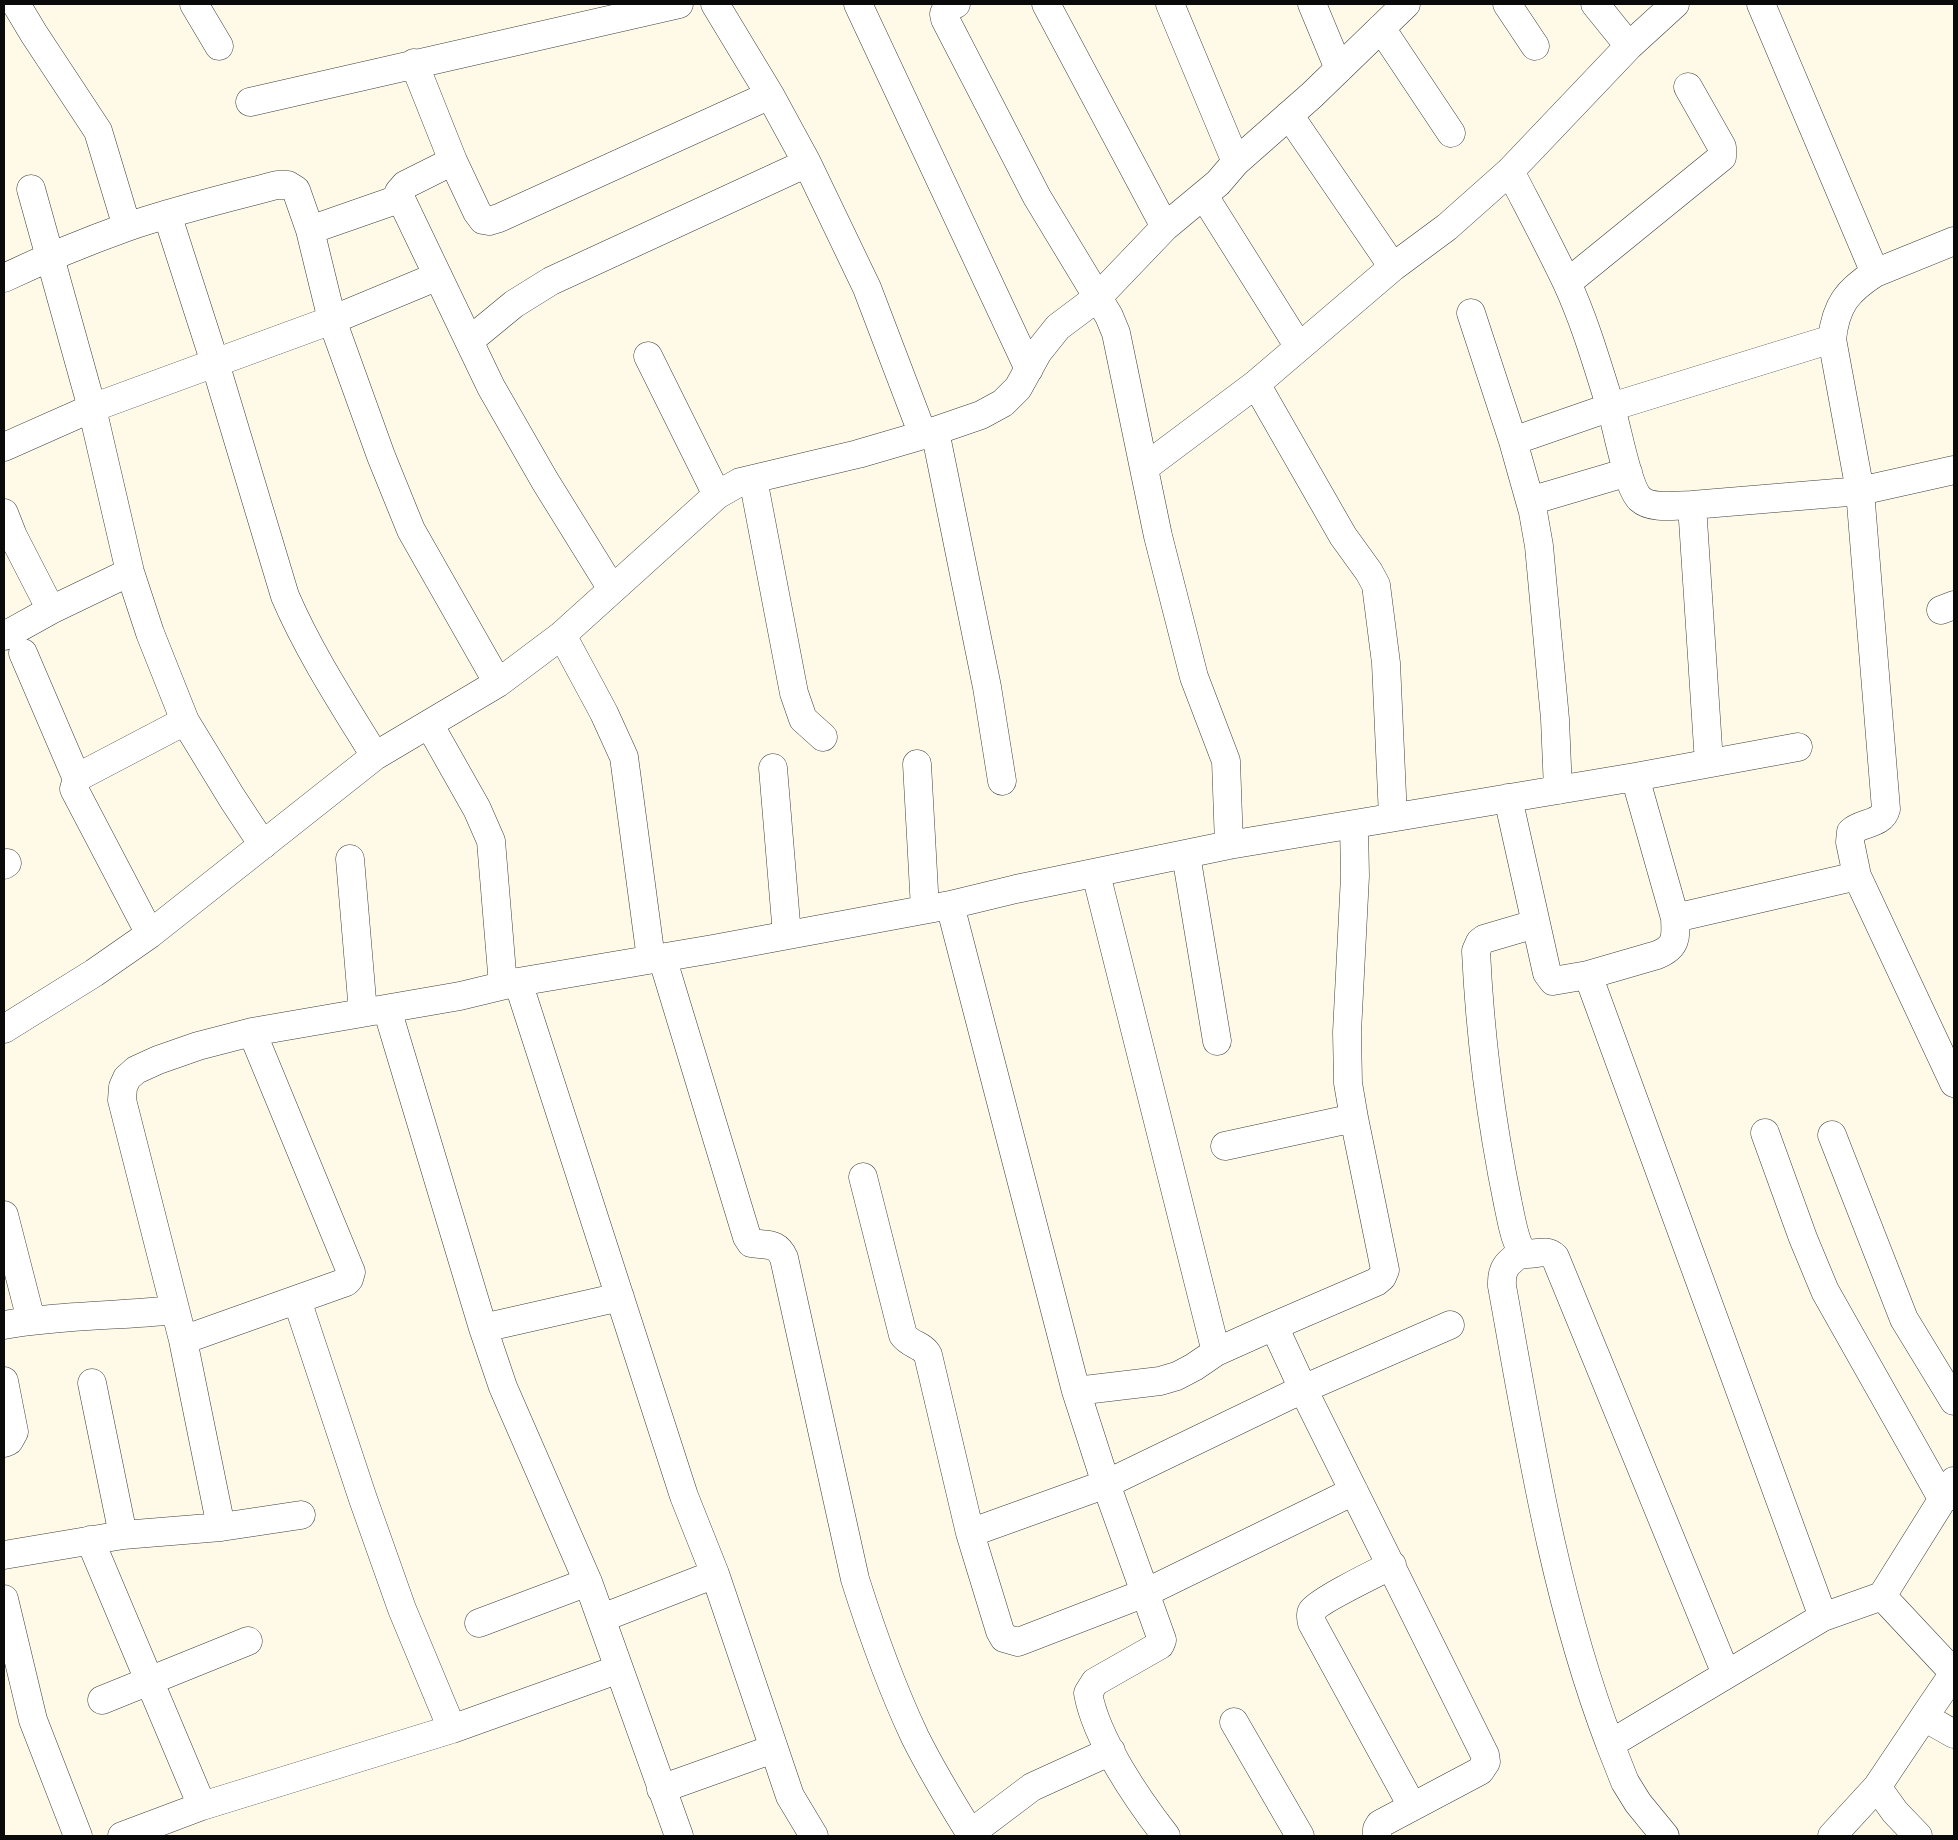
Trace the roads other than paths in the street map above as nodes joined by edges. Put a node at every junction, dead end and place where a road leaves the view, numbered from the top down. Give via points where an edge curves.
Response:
1 (16, 4) edge
2 (194, 4) edge
3 (679, 4) edge
4 (715, 4) edge
5 (858, 4) edge
6 (956, 4) edge
7 (1046, 4) edge
8 (1170, 4) edge
9 (1312, 4) edge
10 (1406, 4) edge
11 (1508, 4) edge
12 (1595, 4) edge
13 (1675, 4) edge
14 (1761, 4) edge
15 (1381, 28) junction
16 (220, 46) dead end
17 (1536, 46) dead end
18 (1630, 46) junction
19 (414, 63) junction
20 (1339, 69) junction
21 (1688, 87) dead end
22 (770, 95) junction
23 (250, 102) dead end
24 (1288, 115) junction
25 (1451, 133) dead end
26 (453, 161) junction
27 (1236, 162) junction
28 (807, 163) junction
29 (1510, 171) junction
30 (31, 189) dead end
31 (1204, 196) junction
32 (396, 200) junction
33 (167, 214) junction
34 (127, 227) junction
35 (1165, 227) junction
36 (310, 230) junction
37 (1954, 241) edge
38 (49, 257) junction
39 (1393, 267) junction
40 (1875, 273) junction
41 (438, 276) junction
42 (4, 278) edge
43 (1567, 284) junction
44 (1098, 297) junction
45 (1471, 313) dead end
46 (332, 320) junction
47 (1832, 339) junction
48 (469, 341) junction
49 (1299, 347) junction
50 (648, 356) dead end
51 (215, 363) junction
52 (1029, 368) junction
53 (1256, 384) junction
54 (1611, 407) junction
55 (92, 408) junction
56 (929, 433) junction
57 (1513, 441) junction
58 (4, 447) edge
59 (1144, 468) junction
60 (1954, 470) edge
61 (1628, 472) junction
62 (752, 479) junction
63 (1860, 491) junction
64 (717, 495) junction
65 (1530, 501) junction
66 (1692, 504) junction
67 (4, 513) edge
68 (130, 572) junction
69 (612, 589) junction
70 (51, 610) junction
71 (562, 635) junction
72 (13, 645) edge
73 (498, 683) junction
74 (185, 722) junction
75 (429, 724) junction
76 (823, 737) dead end
77 (1798, 747) dead end
78 (375, 756) junction
79 (1709, 763) junction
80 (917, 764) dead end
81 (774, 768) dead end
82 (1635, 777) junction
83 (78, 779) junction
84 (1002, 781) dead end
85 (1558, 790) junction
86 (1508, 798) junction
87 (1393, 817) junction
88 (1354, 825) junction
89 (263, 845) junction
90 (1229, 845) junction
91 (1186, 855) junction
92 (350, 859) dead end
93 (1096, 874) junction
94 (1857, 876) junction
95 (938, 907) junction
96 (1675, 918) junction
97 (1535, 924) junction
98 (150, 934) junction
99 (787, 935) junction
100 (656, 958) junction
101 (1588, 975) junction
102 (510, 983) junction
103 (375, 1011) junction
104 (4, 1029) edge
105 (252, 1032) junction
106 (1217, 1041) dead end
107 (1954, 1083) edge
108 (1354, 1118) junction
109 (1765, 1133) dead end
110 (1832, 1135) dead end
111 (1226, 1146) dead end
112 (863, 1177) dead end
113 (4, 1214) edge
114 (1522, 1252) junction
115 (620, 1297) junction
116 (297, 1300) junction
117 (175, 1310) junction
118 (31, 1320) junction
119 (4, 1325) edge
120 (1450, 1325) dead end
121 (1274, 1326) junction
122 (483, 1328) junction
123 (183, 1340) junction
124 (1216, 1352) junction
125 (4, 1381) edge
126 (92, 1384) dead end
127 (1303, 1389) junction
128 (1076, 1392) junction
129 (1954, 1400) edge
130 (4, 1443) edge
131 (1106, 1484) junction
132 (1949, 1490) edge
133 (1354, 1491) junction
134 (301, 1515) dead end
135 (221, 1527) junction
136 (970, 1533) junction
137 (123, 1535) junction
138 (90, 1540) junction
139 (4, 1555) edge
140 (1392, 1565) junction
141 (715, 1574) junction
142 (588, 1582) junction
143 (1145, 1593) junction
144 (1882, 1596) junction
145 (4, 1599) edge
146 (1823, 1617) junction
147 (602, 1618) junction
148 (479, 1623) dead end
149 (248, 1641) dead end
150 (619, 1669) junction
151 (1954, 1672) edge
152 (1726, 1674) junction
153 (150, 1682) junction
154 (102, 1700) dead end
155 (1924, 1717) junction
156 (1234, 1722) dead end
157 (452, 1729) junction
158 (1954, 1734) edge
159 (1610, 1744) junction
160 (773, 1749) junction
161 (1111, 1751) junction
162 (1877, 1787) junction
163 (662, 1789) junction
164 (202, 1806) junction
165 (1412, 1806) junction
166 (1837, 1834) edge
167 (972, 1835) edge
168 (78, 1836) edge
169 (122, 1836) edge
170 (679, 1836) edge
171 (814, 1836) edge
172 (1166, 1836) edge
173 (1300, 1836) edge
174 (1377, 1836) edge
175 (1666, 1836) edge
176 (1917, 1836) edge

1 - 34 street via 98,131
2 - 16 street
3 - 19 street
4 - 22 street
5 - 52 street
6 - 44 street via 946,9 945,19 1038,197
7 - 35 street
8 - 27 street
9 - 20 street
10 - 15 street
11 - 17 street
12 - 18 street
13 - 18 street
14 - 40 street
15 - 20 street
15 - 25 street
18 - 29 street
19 - 23 street
19 - 26 street
20 - 24 street
21 - 43 street via 1722,147 1722,157
22 - 26 street via 488,221 477,212
22 - 28 street
24 - 27 street
24 - 39 street
26 - 32 street via 405,185
27 - 31 street
28 - 48 street via 545,284 514,304
28 - 56 street via 867,288
29 - 39 street via 1446,227
29 - 43 street
30 - 38 street
31 - 35 street
31 - 49 street
32 - 36 street
32 - 41 street via 405,206
33 - 34 street
33 - 36 street via 277,185 288,185 296,190
33 - 51 street
34 - 38 street
35 - 44 street
36 - 46 street
37 - 40 street
38 - 42 street
38 - 55 street
39 - 49 street
40 - 47 street via 1857,284 1842,302
41 - 46 street
41 - 48 street
43 - 54 street
44 - 52 street via 1058,327
44 - 59 street via 1116,333
45 - 57 street
46 - 51 street
46 - 73 street via 411,530
47 - 54 street
47 - 63 street
48 - 69 street via 540,473
49 - 53 street
50 - 64 street
51 - 55 street
51 - 78 street via 294,617
52 - 56 street via 1018,388 1003,403 981,415
53 - 59 street
53 - 87 street via 1343,536 1376,586 1386,663
54 - 57 street
54 - 61 street
55 - 58 street
55 - 68 street
56 - 62 street
56 - 84 street via 986,687
57 - 65 street
59 - 90 street via 1194,677 1226,761
60 - 63 street
61 - 65 street
61 - 66 street via 1636,493 1649,504
62 - 64 street
62 - 76 street via 794,692 803,719
63 - 66 street
63 - 94 street via 1886,809 1877,820 1850,832
64 - 69 street
65 - 85 street via 1544,595
66 - 79 street
67 - 70 street
68 - 70 street
68 - 74 street
69 - 71 street
70 - 72 street
71 - 73 street
71 - 100 street via 624,757
72 - 83 street
73 - 75 street
74 - 83 street
74 - 89 street
75 - 78 street
75 - 102 street via 477,809 491,841
77 - 79 street
78 - 89 street
79 - 82 street
80 - 95 street
81 - 99 street
82 - 85 street
82 - 96 street
83 - 98 street via 74,789
85 - 86 street
86 - 87 street
86 - 97 street
87 - 88 street
88 - 90 street
88 - 108 street via 1356,876 1348,1032 1348,1083
89 - 98 street
90 - 91 street
91 - 93 street
91 - 106 street
92 - 103 street
93 - 95 street
93 - 124 street
94 - 96 street
94 - 107 street
95 - 99 street
95 - 128 street
96 - 101 street via 1673,945 1666,952
97 - 101 street via 1547,973 1553,981
97 - 114 street via 1484,940 1476,951 1481,1026 1495,1136 1512,1223
98 - 104 street
99 - 100 street
100 - 102 street
100 - 167 street via 747,1237 751,1242 777,1247 784,1258 855,1580 865,1612 915,1737
101 - 146 street
102 - 103 street via 460,996
102 - 115 street
103 - 105 street
103 - 122 street
105 - 116 street via 351,1272 346,1282
105 - 117 street via 158,1060 136,1070 123,1087 122,1100
108 - 111 street
108 - 121 street via 1384,1274 1376,1282
109 - 132 street via 1825,1291
110 - 129 street via 1904,1319
112 - 136 street via 903,1335 928,1355
113 - 118 street
114 - 152 street via 1550,1252 1555,1257
114 - 159 street via 1503,1269 1506,1305 1546,1524 1591,1693
115 - 122 street
115 - 141 street via 684,1496
116 - 123 street
116 - 157 street via 402,1609
117 - 118 street
117 - 123 street
118 - 119 street
120 - 127 street
121 - 124 street
121 - 127 street
122 - 142 street via 503,1387
123 - 135 street
124 - 128 street via 1177,1376 1160,1381
125 - 130 street via 14,1432
126 - 137 street
127 - 131 street
127 - 133 street
128 - 131 street
131 - 136 street
131 - 143 street
132 - 144 street
133 - 140 street
133 - 143 street
134 - 135 street
135 - 137 street
136 - 143 street via 1000,1631 1011,1641 1026,1640
137 - 138 street
138 - 139 street
138 - 153 street
140 - 165 street via 1485,1754 1486,1762 1480,1771
140 - 165 street via 1324,1602 1313,1610 1311,1617
141 - 147 street
141 - 160 street
142 - 147 street
142 - 148 street
143 - 161 street via 1162,1635 1160,1645 1095,1682 1088,1693
144 - 146 street
144 - 151 street
145 - 168 street via 33,1720
146 - 152 street
147 - 150 street
149 - 153 street
150 - 157 street
150 - 163 street
151 - 155 street
152 - 159 street
153 - 154 street
153 - 164 street
155 - 158 street
155 - 162 street
156 - 173 street
157 - 164 street
159 - 175 street via 1625,1782
160 - 163 street
160 - 171 street via 790,1796
161 - 167 street via 1032,1787
161 - 172 street via 1146,1810
162 - 166 street
162 - 176 street
163 - 170 street
164 - 169 street
165 - 174 street via 1380,1824

